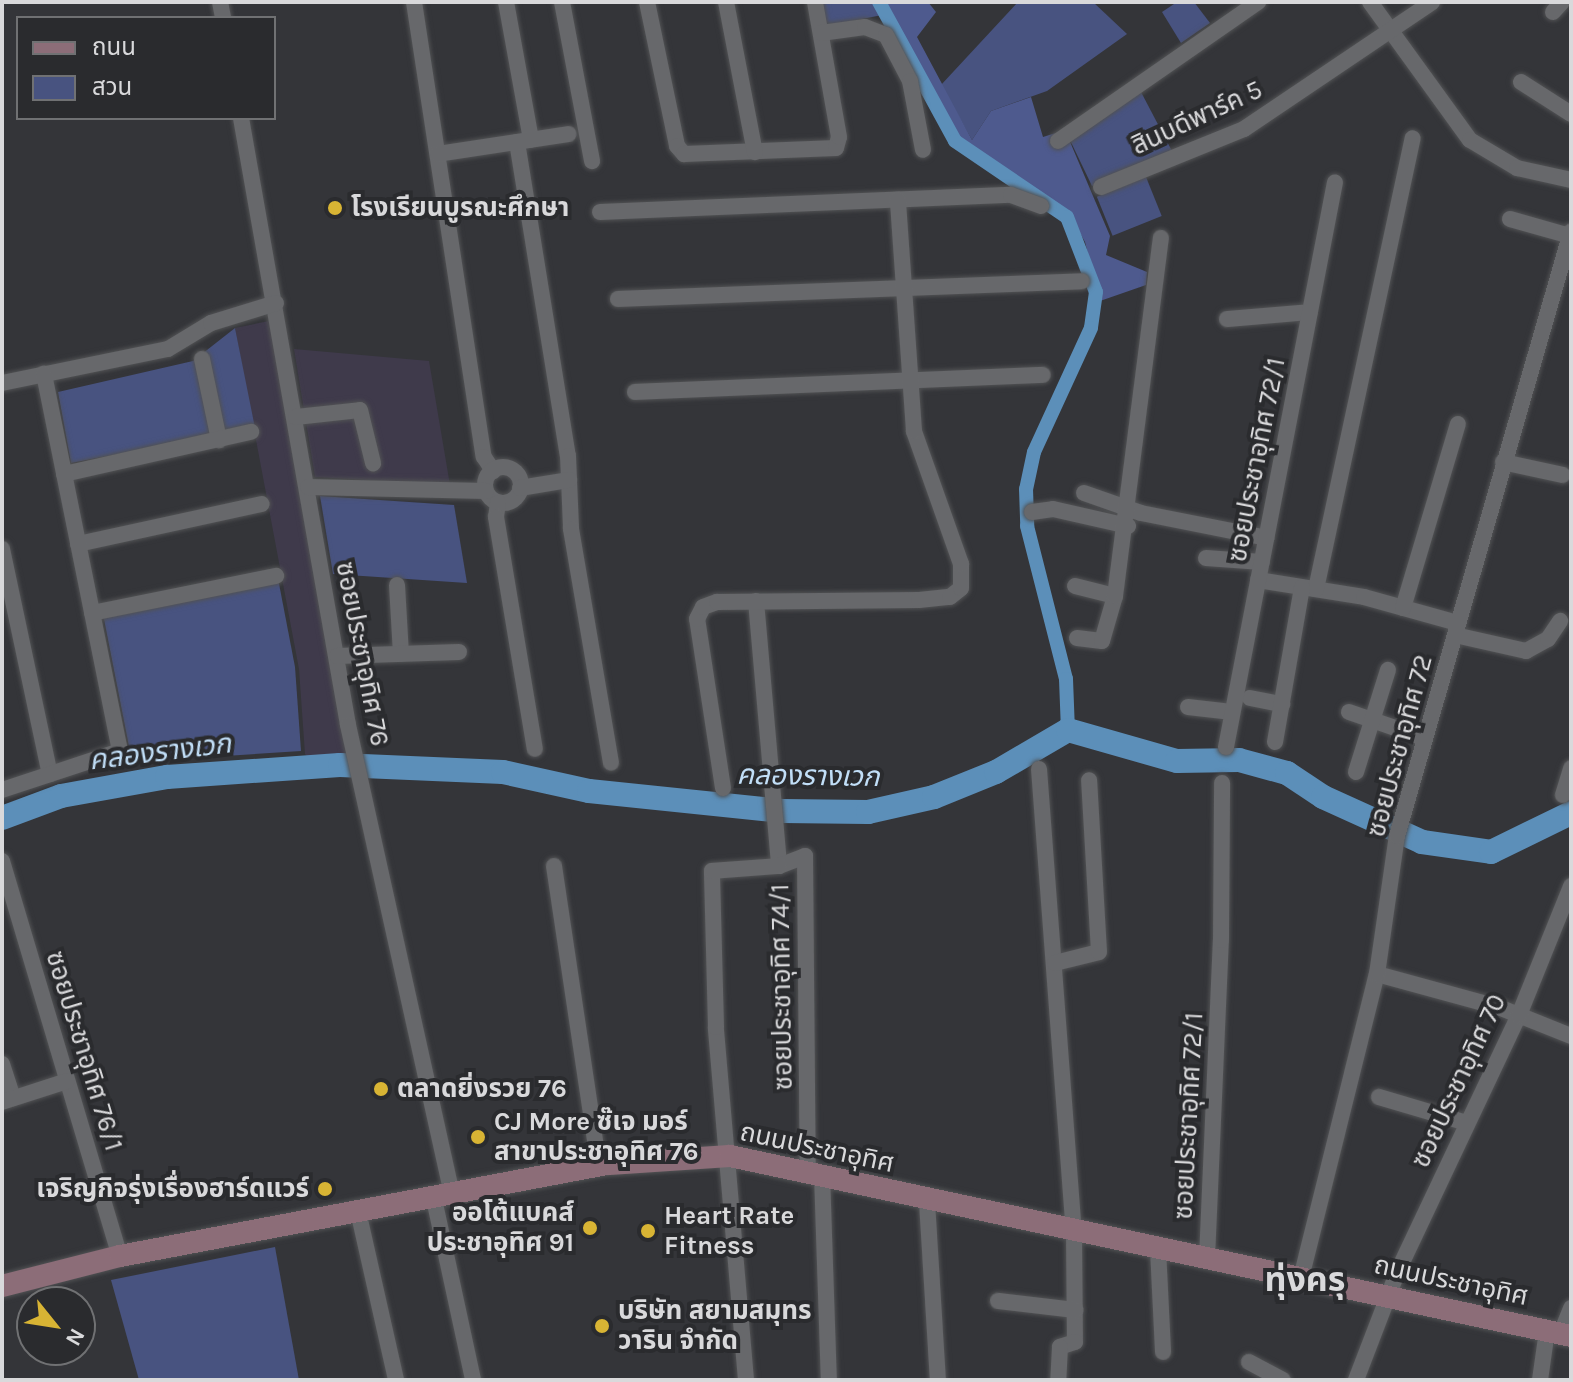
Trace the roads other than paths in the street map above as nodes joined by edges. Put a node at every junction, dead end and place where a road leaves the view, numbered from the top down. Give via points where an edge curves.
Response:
1 (414, 2) edge
2 (506, 2) edge
3 (562, 2) edge
4 (647, 2) edge
5 (726, 2) edge
6 (815, 2) edge
7 (1258, 2) edge
8 (1370, 2) edge
9 (1432, 2) edge
10 (821, 33) junction
11 (1389, 33) junction
12 (1521, 82) dead end
13 (1571, 114) edge
14 (241, 120) edge
15 (568, 134) dead end
16 (1413, 138) dead end
17 (524, 141) junction
18 (1058, 141) dead end
19 (923, 150) dead end
20 (755, 152) junction
21 (438, 154) junction
22 (592, 161) dead end
23 (1571, 180) edge
24 (1335, 182) dead end
25 (1101, 187) dead end
26 (898, 200) junction
27 (1041, 206) dead end
28 (600, 212) dead end
29 (1510, 219) dead end
30 (1570, 234) edge
31 (1161, 238) dead end
32 (1082, 281) dead end
33 (904, 289) junction
34 (618, 299) dead end
35 (276, 303) junction
36 (1310, 312) junction
37 (1227, 319) dead end
38 (202, 359) dead end
39 (44, 374) junction
40 (1043, 375) dead end
41 (910, 379) junction
42 (2, 383) edge
43 (635, 392) dead end
44 (296, 417) junction
45 (1458, 424) dead end
46 (251, 432) dead end
47 (219, 440) junction
48 (1503, 462) junction
49 (373, 463) dead end
50 (493, 471) junction
51 (64, 474) junction
52 (1563, 475) dead end
53 (569, 480) junction
54 (308, 487) junction
55 (520, 488) junction
56 (1084, 493) dead end
57 (492, 497) junction
58 (262, 504) dead end
59 (1130, 509) junction
60 (1032, 512) dead end
61 (1128, 526) junction
62 (1267, 538) junction
63 (78, 544) junction
64 (2, 549) edge
65 (1206, 558) dead end
66 (1262, 562) junction
67 (276, 576) dead end
68 (1258, 580) junction
69 (397, 585) dead end
70 (1075, 586) dead end
71 (1309, 588) junction
72 (1115, 596) junction
73 (756, 601) junction
74 (1403, 608) junction
75 (92, 613) junction
76 (1560, 621) dead end
77 (1457, 629) junction
78 (1077, 638) dead end
79 (459, 652) dead end
80 (401, 654) junction
81 (337, 656) junction
82 (1388, 670) dead end
83 (1250, 698) dead end
84 (1282, 704) junction
85 (1188, 707) dead end
86 (1232, 712) junction
87 (1349, 712) dead end
88 (1372, 720) junction
89 (1424, 738) junction
90 (1275, 742) dead end
91 (1226, 747) dead end
92 (535, 749) dead end
93 (611, 763) dead end
94 (1571, 768) edge
95 (1039, 769) dead end
96 (1356, 772) dead end
97 (50, 774) junction
98 (1089, 780) dead end
99 (1222, 783) dead end
100 (723, 788) dead end
101 (2, 790) edge
102 (1563, 795) dead end
103 (2, 861) edge
104 (554, 866) dead end
105 (779, 866) junction
106 (1571, 886) edge
107 (6, 890) edge
108 (1055, 963) junction
109 (1377, 974) junction
110 (1519, 1015) junction
111 (1571, 1036) edge
112 (2, 1064) edge
113 (67, 1081) junction
114 (1379, 1097) dead end
115 (7, 1100) edge
116 (1467, 1123) junction
117 (730, 1156) junction
118 (599, 1166) junction
119 (815, 1172) junction
120 (443, 1197) junction
121 (927, 1202) junction
122 (358, 1211) junction
123 (1074, 1232) junction
124 (1158, 1249) junction
125 (120, 1256) junction
126 (1207, 1258) junction
127 (1301, 1278) junction
128 (2, 1286) edge
129 (1389, 1297) junction
130 (998, 1301) dead end
131 (1571, 1308) edge
132 (1075, 1310) junction
133 (1560, 1333) edge
134 (1163, 1352) dead end
135 (1249, 1362) dead end
136 (396, 1380) edge
137 (473, 1380) edge
138 (746, 1380) edge
139 (829, 1380) edge
140 (938, 1380) edge
141 (1058, 1380) edge
142 (1283, 1380) edge
143 (1356, 1380) edge
144 (1540, 1380) edge

1 - 21 street
2 - 17 street
3 - 22 street
4 - 20 street via 677,146 684,154
5 - 20 street
6 - 10 street
7 - 18 street
8 - 11 street
9 - 11 street, สินบดีพาร์ค 5
10 - 19 street via 865,27 886,35 910,81
10 - 20 street via 839,137 836,148
11 - 23 street via 1443,109 1489,156
11 - 25 street, สินบดีพาร์ค 5 via 1244,129
12 - 13 street
14 - 35 street, ซอยประชาอุทิศ 76
15 - 17 street
16 - 71 street
17 - 21 street
17 - 53 street
21 - 50 street via 484,457
24 - 36 street, ซอยประชาอุทิศ 72/1
26 - 27 street via 1011,195
26 - 28 street
26 - 33 street
29 - 30 street
30 - 48 street, ซอยประชาอุทิศ 72
31 - 59 street
32 - 33 street
33 - 34 street
33 - 41 street
35 - 39 street via 211,323 168,349
35 - 44 street, ซอยประชาอุทิศ 76
36 - 37 street
36 - 62 street, ซอยประชาอุทิศ 72/1
38 - 47 street
39 - 42 street
39 - 51 street
40 - 41 street
41 - 43 street
41 - 73 street via 914,431 961,564 961,588 950,597 919,600
44 - 49 street via 360,410
44 - 54 street, ซอยประชาอุทิศ 76
45 - 74 street
46 - 47 street
47 - 51 street
48 - 52 street
48 - 77 street, ซอยประชาอุทิศ 72
50 - 55 street via 514,471
50 - 57 street
51 - 63 street
53 - 55 street
53 - 93 street via 571,529
54 - 57 street
54 - 81 street, ซอยประชาอุทิศ 76
55 - 57 street via 515,498
56 - 59 street
57 - 92 street
58 - 63 street
59 - 61 street
59 - 62 street
60 - 61 street via 1053,509
61 - 72 street
62 - 66 street, ซอยประชาอุทิศ 72/1
63 - 75 street
64 - 97 street
65 - 66 street
66 - 68 street, ซอยประชาอุทิศ 72/1
67 - 75 street
68 - 71 street
68 - 86 street, ซอยประชาอุทิศ 72/1
69 - 80 street
70 - 72 street
71 - 74 street
71 - 84 street
72 - 78 street via 1102,641
73 - 100 street via 717,602 703,607 697,619
73 - 105 street, ซอยประชาอุทิศ 74/1
74 - 77 street
75 - 97 street via 120,751
76 - 77 street via 1548,639 1526,651
77 - 89 street, ซอยประชาอุทิศ 72
79 - 80 street
80 - 81 street
81 - 120 street, ซอยประชาอุทิศ 76
82 - 88 street
83 - 84 street
84 - 90 street
85 - 86 street
86 - 91 street, ซอยประชาอุทิศ 72/1
87 - 88 street
88 - 89 street
88 - 96 street
89 - 109 street, ซอยประชาอุทิศ 72 via 1397,836
94 - 102 street
95 - 108 street
97 - 101 street
98 - 108 street via 1099,952
99 - 126 street, ซอยประชาอุทิศ 72/1
103 - 107 street, ซอยประชาอุทิศ 76/1
104 - 118 street
105 - 117 street via 712,871 716,1027
105 - 119 street, ซอยประชาอุทิศ 74/1 via 805,856
106 - 110 street, ซอยประชาอุทิศ 70
107 - 113 street, ซอยประชาอุทิศ 76/1
108 - 123 street
109 - 110 street
109 - 127 street, ซอยประชาอุทิศ 72
110 - 111 street
110 - 116 street, ซอยประชาอุทิศ 70
112 - 115 street
113 - 115 street
113 - 125 street, ซอยประชาอุทิศ 76/1
114 - 116 street
116 - 129 street, ซอยประชาอุทิศ 70
117 - 118 main road, ถนนประชาอุทิศ
117 - 119 main road, ถนนประชาอุทิศ
117 - 138 street
118 - 120 main road, ถนนประชาอุทิศ
119 - 121 main road, ถนนประชาอุทิศ
119 - 139 street
120 - 122 main road, ถนนประชาอุทิศ
120 - 137 street, ซอยประชาอุทิศ 76
121 - 123 main road, ถนนประชาอุทิศ
121 - 140 street
122 - 125 main road, ถนนประชาอุทิศ
122 - 136 street
123 - 124 main road, ถนนประชาอุทิศ
123 - 132 street
124 - 126 main road, ถนนประชาอุทิศ
124 - 134 street
125 - 128 main road, ถนนประชาอุทิศ
126 - 127 main road, ถนนประชาอุทิศ
127 - 129 main road, ถนนประชาอุทิศ
129 - 133 main road, ถนนประชาอุทิศ
129 - 143 street, ซอยประชาอุทิศ 70
130 - 132 street
131 - 133 street
132 - 141 street via 1075,1342 1060,1347
133 - 144 street
135 - 142 street

